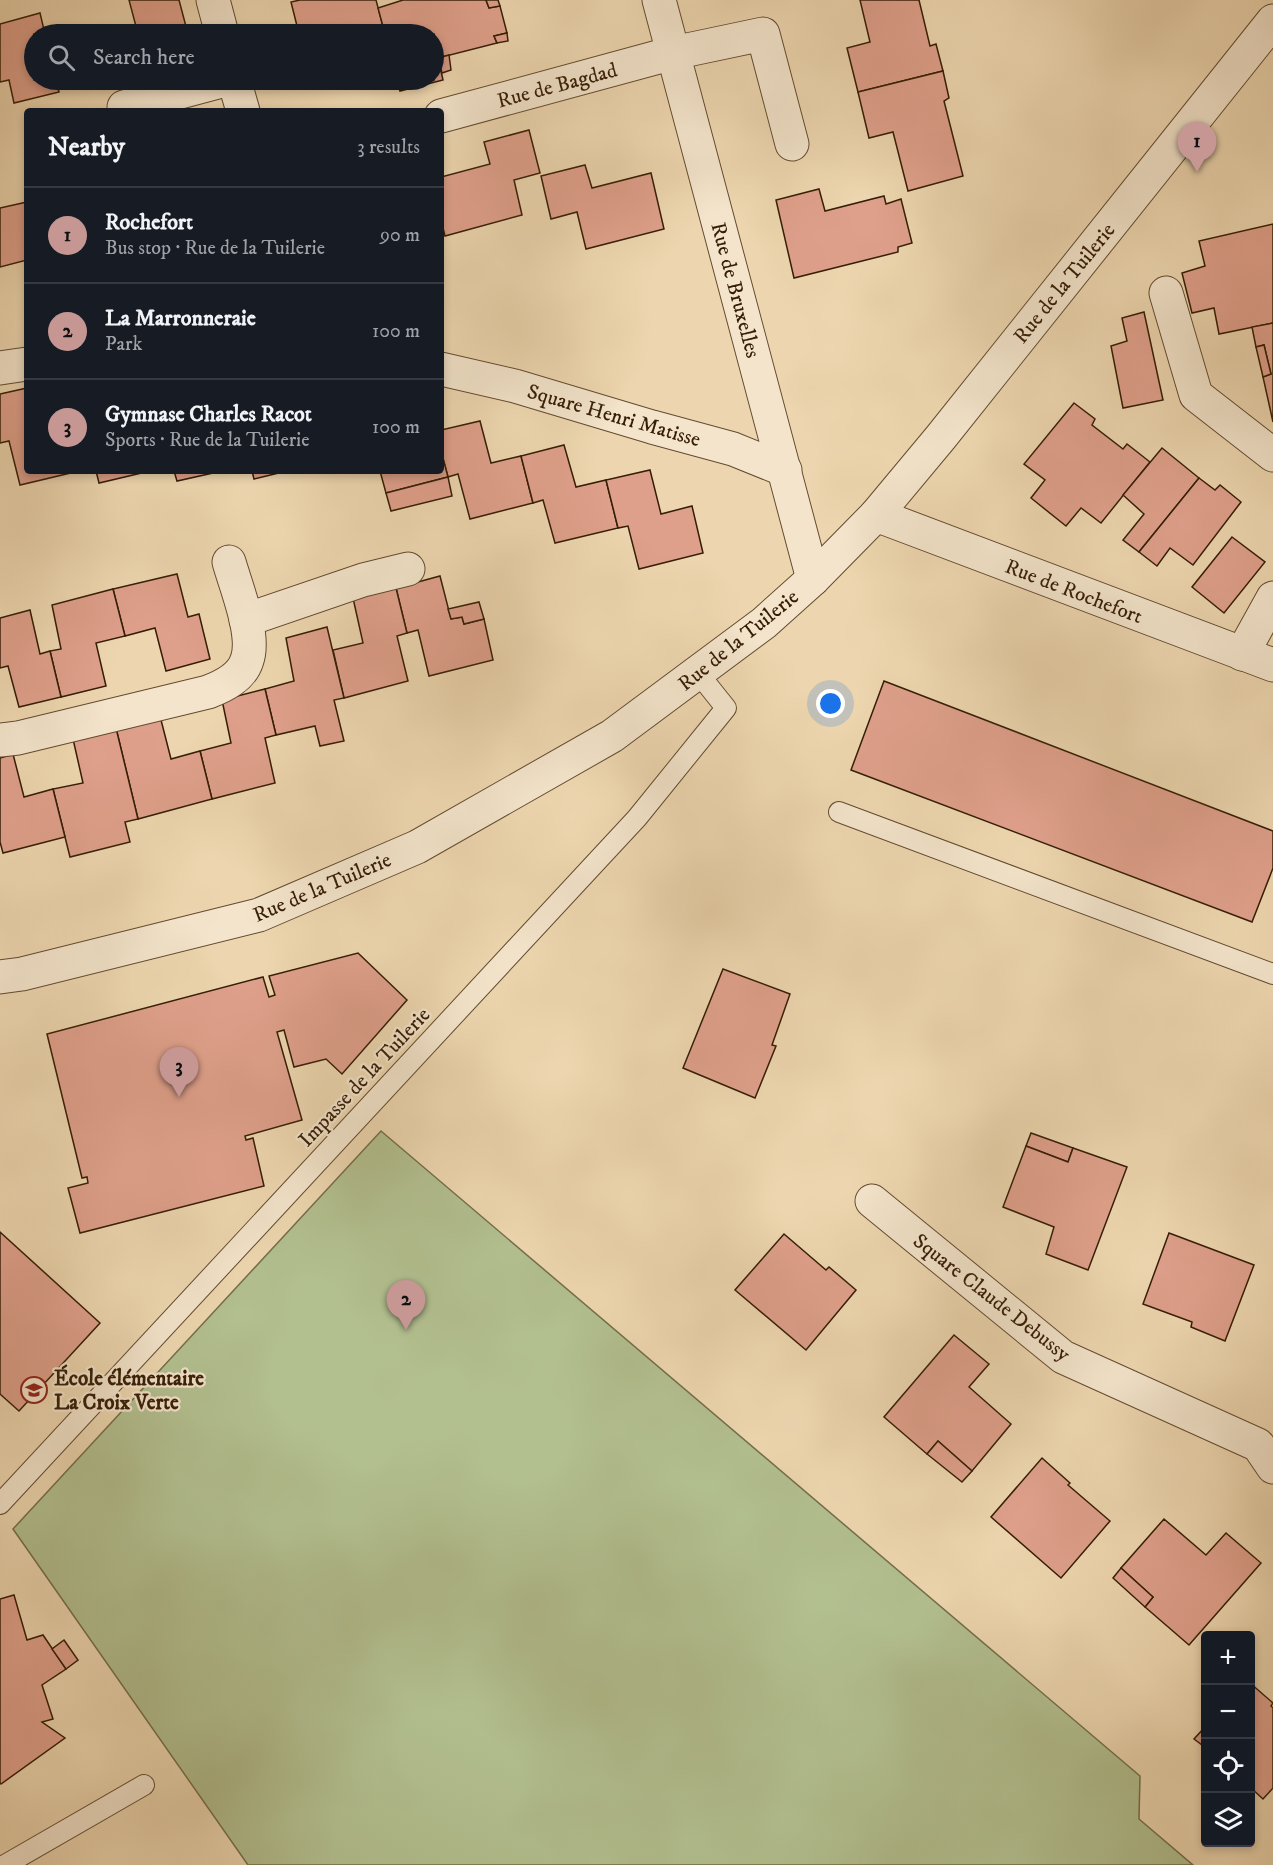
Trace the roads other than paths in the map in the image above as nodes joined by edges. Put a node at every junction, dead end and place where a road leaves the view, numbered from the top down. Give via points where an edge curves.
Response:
1 (213, 0) edge
2 (659, 0) edge
3 (1273, 21) edge
4 (219, 24) edge
5 (673, 53) junction
6 (188, 90) edge
7 (237, 90) edge
8 (124, 108) edge
9 (242, 108) edge
10 (444, 115) edge
11 (792, 144) dead end
12 (1166, 292) dead end
13 (24, 364) edge
14 (0, 368) edge
15 (444, 370) edge
16 (1273, 455) edge
17 (785, 470) junction
18 (876, 515) junction
19 (229, 562) dead end
20 (408, 569) dead end
21 (813, 579) junction
22 (1273, 598) edge
23 (246, 620) junction
24 (1242, 654) junction
25 (1273, 665) edge
26 (698, 673) junction
27 (0, 740) edge
28 (839, 812) dead end
29 (1273, 974) edge
30 (0, 977) edge
31 (872, 1201) dead end
32 (1273, 1467) edge
33 (0, 1504) edge
34 (144, 1785) dead end
35 (5, 1865) edge

1 - 4 street
2 - 5 street, Rue de Bruxelles
3 - 18 street, Rue de la Tuilerie
5 - 10 street, Rue de Bagdad
5 - 11 street, Rue de Bagdad via 763,34
5 - 17 street, Rue de Bruxelles
6 - 8 street
7 - 9 street
12 - 16 street via 1196,395
13 - 14 street
15 - 17 street, Square Henri Matisse via 515,386 733,449
17 - 21 street, Rue de Bruxelles
18 - 21 street, Rue de la Tuilerie
18 - 24 street, Rue de Rochefort
19 - 23 street
20 - 23 street via 363,580
21 - 26 street, Rue de la Tuilerie via 764,623
22 - 24 street
23 - 27 street via 248,660 226,685
24 - 25 street, Rue de Rochefort
26 - 30 street, Rue de la Tuilerie via 612,736 417,847 259,915
26 - 33 lane, Impasse de la Tuilerie via 726,708 637,818
28 - 29 lane
31 - 32 street, Square Claude Debussy via 1063,1357 1258,1445
34 - 35 lane

